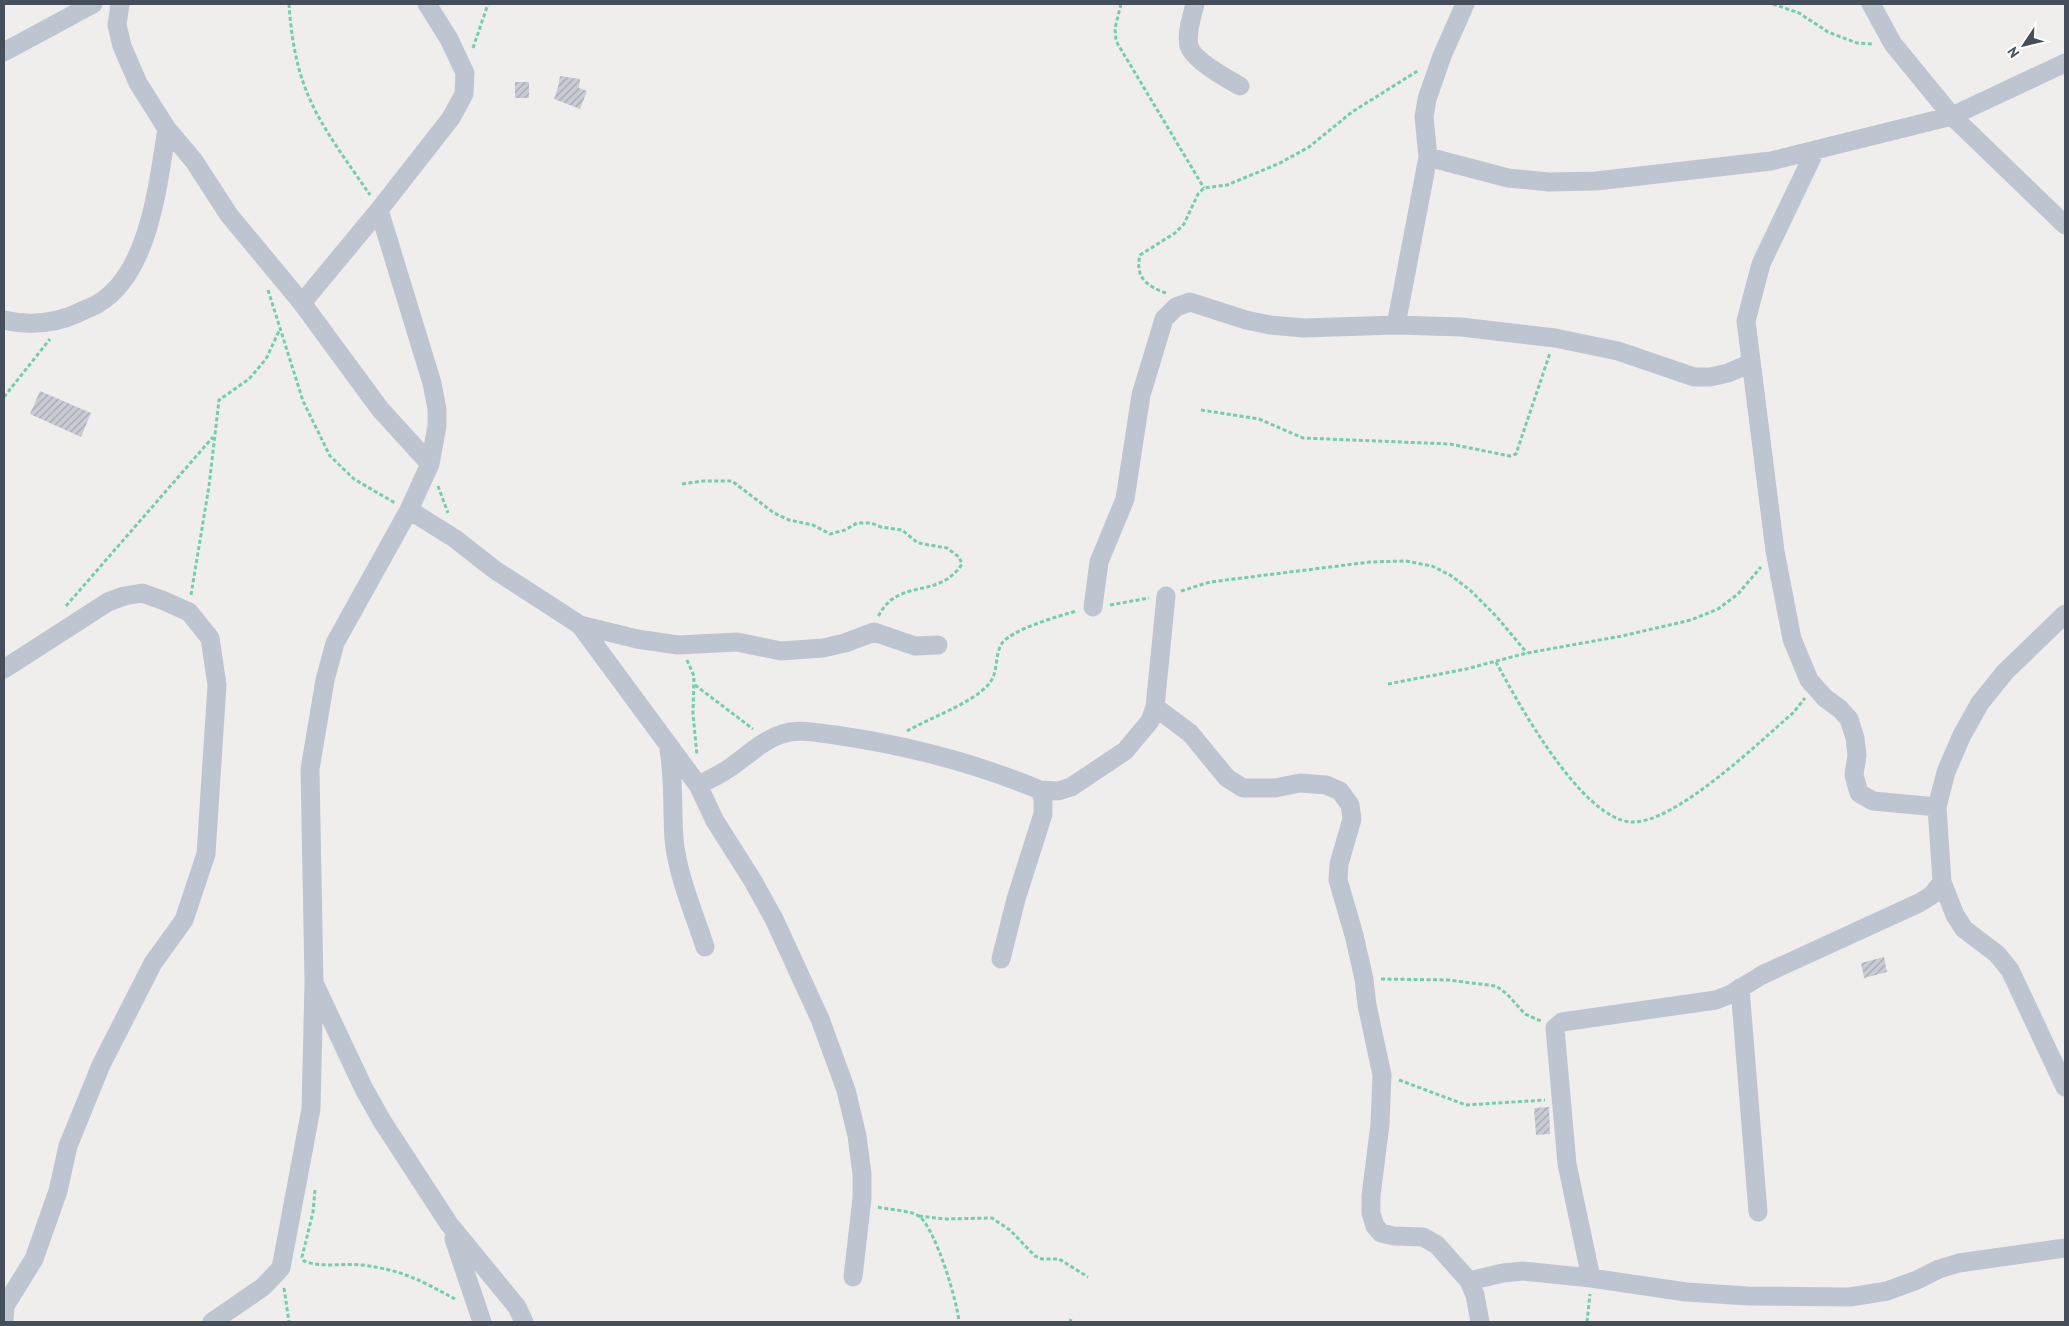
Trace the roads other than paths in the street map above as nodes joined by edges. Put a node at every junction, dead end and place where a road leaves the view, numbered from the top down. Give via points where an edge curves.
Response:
1 (93, 4) edge
2 (120, 4) edge
3 (427, 4) edge
4 (1195, 4) edge
5 (1465, 4) edge
6 (1871, 4) edge
7 (4, 52) edge
8 (2065, 63) edge
9 (1240, 86) dead end
10 (1952, 116) junction
11 (167, 129) junction
12 (1815, 151) junction
13 (1428, 157) junction
14 (379, 210) junction
15 (2065, 225) edge
16 (302, 303) junction
17 (4, 320) edge
18 (1396, 325) junction
19 (1752, 363) junction
20 (430, 464) junction
21 (409, 510) junction
22 (1166, 596) road end
23 (1093, 607) road end
24 (2065, 614) edge
25 (580, 625) junction
26 (938, 645) dead end
27 (4, 669) edge
28 (1155, 707) junction
29 (669, 746) junction
30 (698, 786) junction
31 (1040, 790) junction
32 (1937, 807) junction
33 (1942, 882) junction
34 (705, 947) dead end
35 (1001, 959) dead end
36 (314, 982) junction
37 (1740, 988) junction
38 (2065, 1087) edge
39 (1758, 1212) dead end
40 (448, 1224) junction
41 (2065, 1248) edge
42 (853, 1277) dead end
43 (1591, 1278) junction
44 (1469, 1281) junction
45 (480, 1317) edge
46 (4, 1321) edge
47 (212, 1322) edge
48 (524, 1322) edge
49 (1480, 1322) edge

1 - 7 street
2 - 11 street via 117,25 122,46 138,83
3 - 14 street via 465,73 464,94 450,118
4 - 9 street via 1188,31 1193,53
5 - 13 street via 1427,98 1424,117
6 - 10 street via 1893,44
8 - 10 street
10 - 12 street
10 - 15 street
11 - 16 street via 194,161 229,215
11 - 17 street via 149,226 135,261 120,283 100,302 66,318 37,324
12 - 13 street via 1771,161 1714,168 1549,182 1508,178
12 - 19 street via 1761,264 1751,296 1746,321
13 - 18 street
14 - 16 street
14 - 20 street via 438,409
16 - 20 street via 380,409
18 - 19 street via 1460,327 1555,338 1618,351 1694,377 1728,373
18 - 23 street via 1304,328 1270,325 1190,302 1176,307 1164,318 1141,395 1125,499 1099,562
19 - 32 street via 1775,551 1792,639 1809,680 1849,719 1855,738 1854,775 1859,793 1873,802
20 - 21 street
21 - 25 street
21 - 36 street via 335,643 325,680 310,769
22 - 28 street
24 - 32 street via 2005,672 1980,703 1946,772
25 - 26 street via 678,645 737,642 780,651 803,651 845,643 874,632 915,646
25 - 29 street
27 - 46 street via 108,602 142,593 189,612 210,638 217,685 206,854 184,920 153,963 101,1065 68,1146 58,1191 34,1259 5,1306
28 - 31 street via 1150,721 1125,751 1071,787 1058,791
28 - 44 street via 1190,733 1227,778 1243,788 1275,788 1300,783 1326,785 1340,791 1350,805 1352,819 1339,864 1338,880 1364,978 1382,1075 1371,1213 1381,1233 1431,1240
29 - 30 street
29 - 34 street via 673,773 674,839
30 - 31 street via 729,769 772,738 800,731 853,738 943,757 985,768
30 - 42 street via 715,821 774,919 820,1019 846,1090 862,1174
31 - 35 street via 1043,814
32 - 33 street
33 - 37 street via 1920,903
33 - 38 street via 1964,930 1997,954 2010,970
36 - 40 street via 364,1089
36 - 47 street via 311,1109 281,1268 263,1286
37 - 39 street
37 - 43 street via 1716,1000 1562,1022 1555,1028 1567,1164
40 - 45 street
40 - 48 street via 516,1307
41 - 43 street via 1959,1263 1887,1291 1850,1297 1686,1292
43 - 44 street via 1523,1271
44 - 49 street

